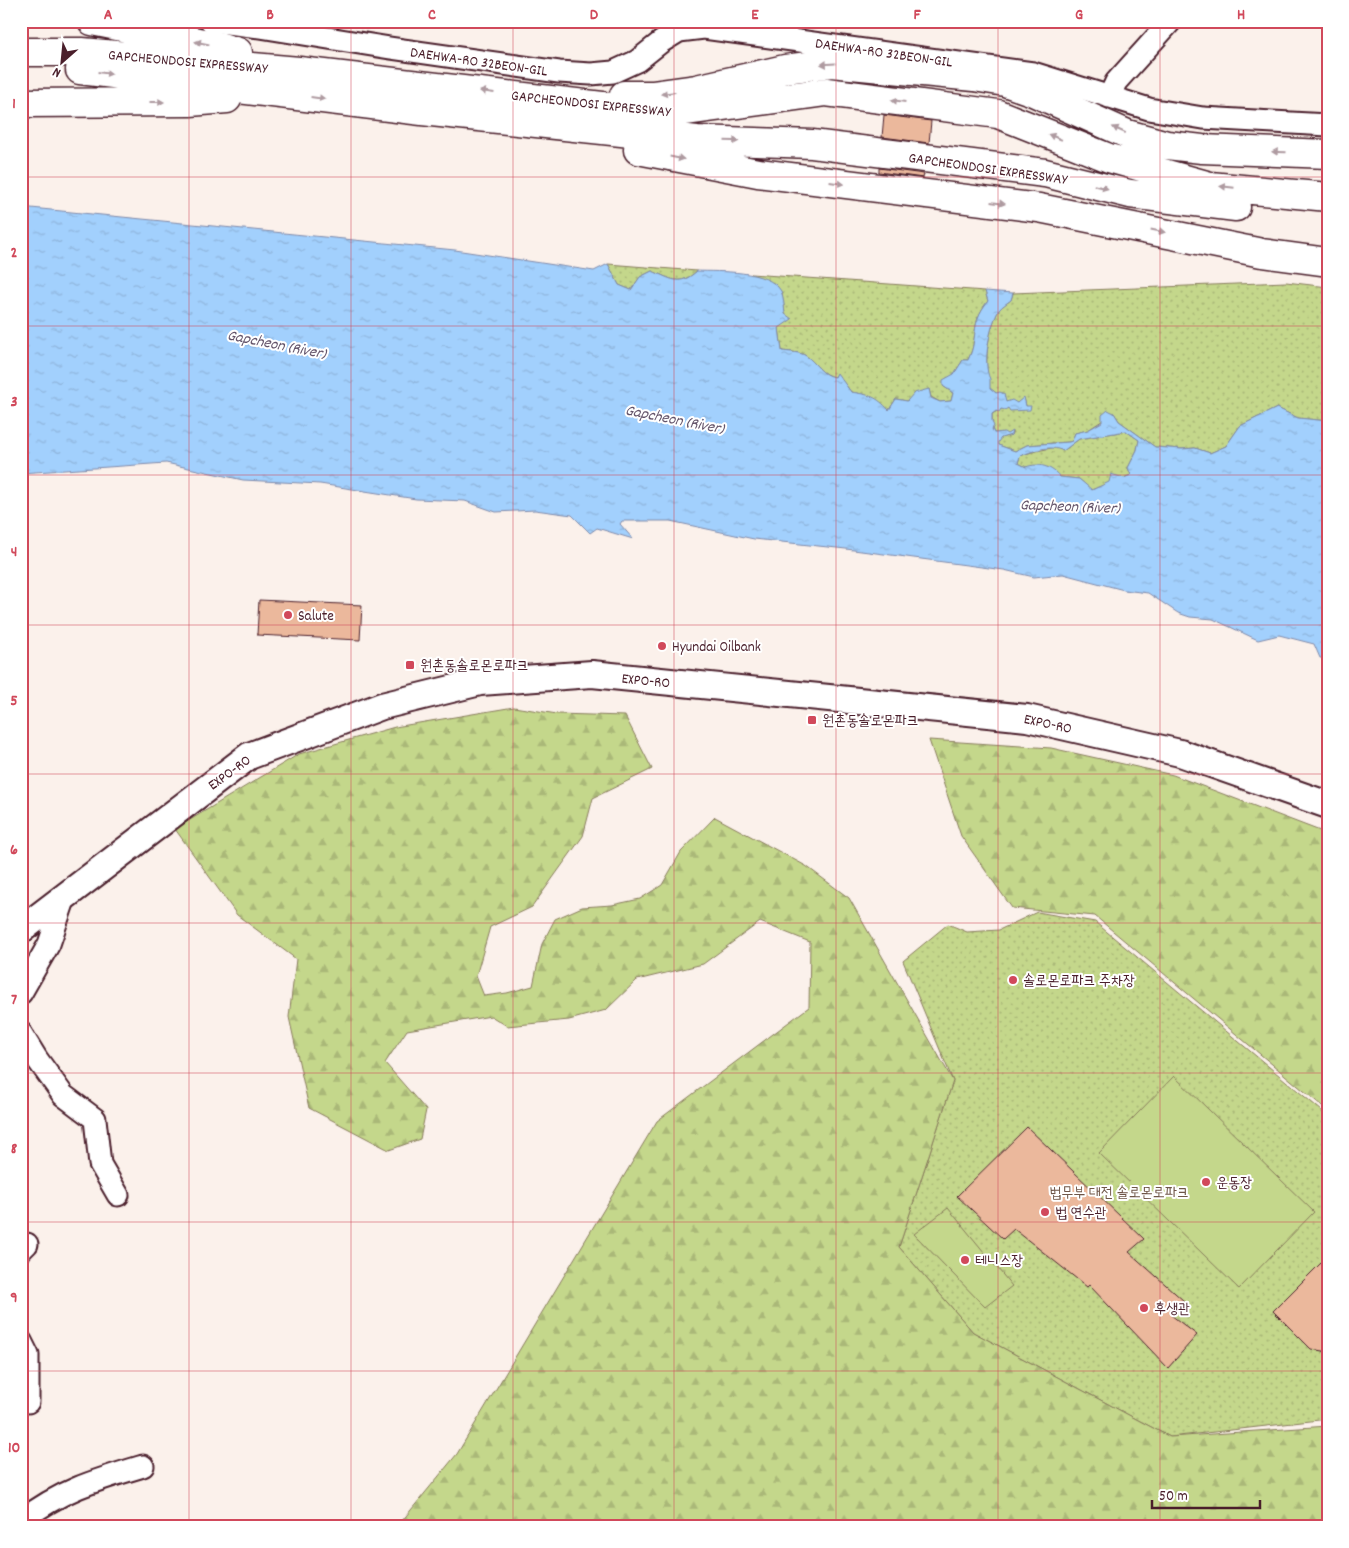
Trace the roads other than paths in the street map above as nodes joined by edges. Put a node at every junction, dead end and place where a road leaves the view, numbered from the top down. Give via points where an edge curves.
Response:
1 (92, 21) edge
2 (211, 21) edge
3 (1172, 21) edge
4 (21, 52) edge
5 (21, 71) edge
6 (295, 82) junction
7 (1109, 97) junction
8 (535, 98) junction
9 (21, 103) edge
10 (422, 111) junction
11 (1328, 125) edge
12 (1328, 154) edge
13 (1328, 197) edge
14 (1328, 216) edge
15 (1328, 262) edge
16 (1328, 804) edge
17 (65, 897) junction
18 (21, 930) edge
19 (21, 993) edge
20 (21, 1033) edge
21 (118, 1195) dead end
22 (21, 1341) edge
23 (28, 1402) dead end
24 (143, 1466) dead end
25 (21, 1521) edge

6 -> 1 highway via 218,46
2 - 7 street, DAEHWA-RO 32BEON-GIL via 550,71 591,74 613,72 638,61 679,31 704,28 1005,68 1033,73
3 - 7 street via 1116,82
4 - 6 highway, GAPCHEONDOSI EXPRESSWAY via 82,52
5 -> 6 highway, GAPCHEONDOSI EXPRESSWAY via 80,70
8 -> 6 highway, GAPCHEONDOSI EXPRESSWAY
9 -> 6 highway via 190,102
6 -> 10 highway, GAPCHEONDOSI EXPRESSWAY
7 - 11 street, DAEHWA-RO 32BEON-GIL via 1149,109 1203,118
12 -> 8 highway via 1168,145 1127,134 1005,82 831,63 652,95
13 -> 8 highway, GAPCHEONDOSI EXPRESSWAY via 1210,186 1108,158 998,114 826,92 662,113
10 -> 14 highway, GAPCHEONDOSI EXPRESSWAY via 697,140 812,144 1045,173 1130,194
10 -> 15 highway via 758,173 1039,208 1262,253
16 - 17 main road, EXPO-RO via 1180,753 1027,718 592,674 480,682 382,706 250,756
17 - 18 main road, EXPO-RO
17 - 19 street via 49,944
20 - 21 street via 63,1095 95,1119 100,1164
22 - 23 street via 28,1355
24 - 25 street via 64,1492

